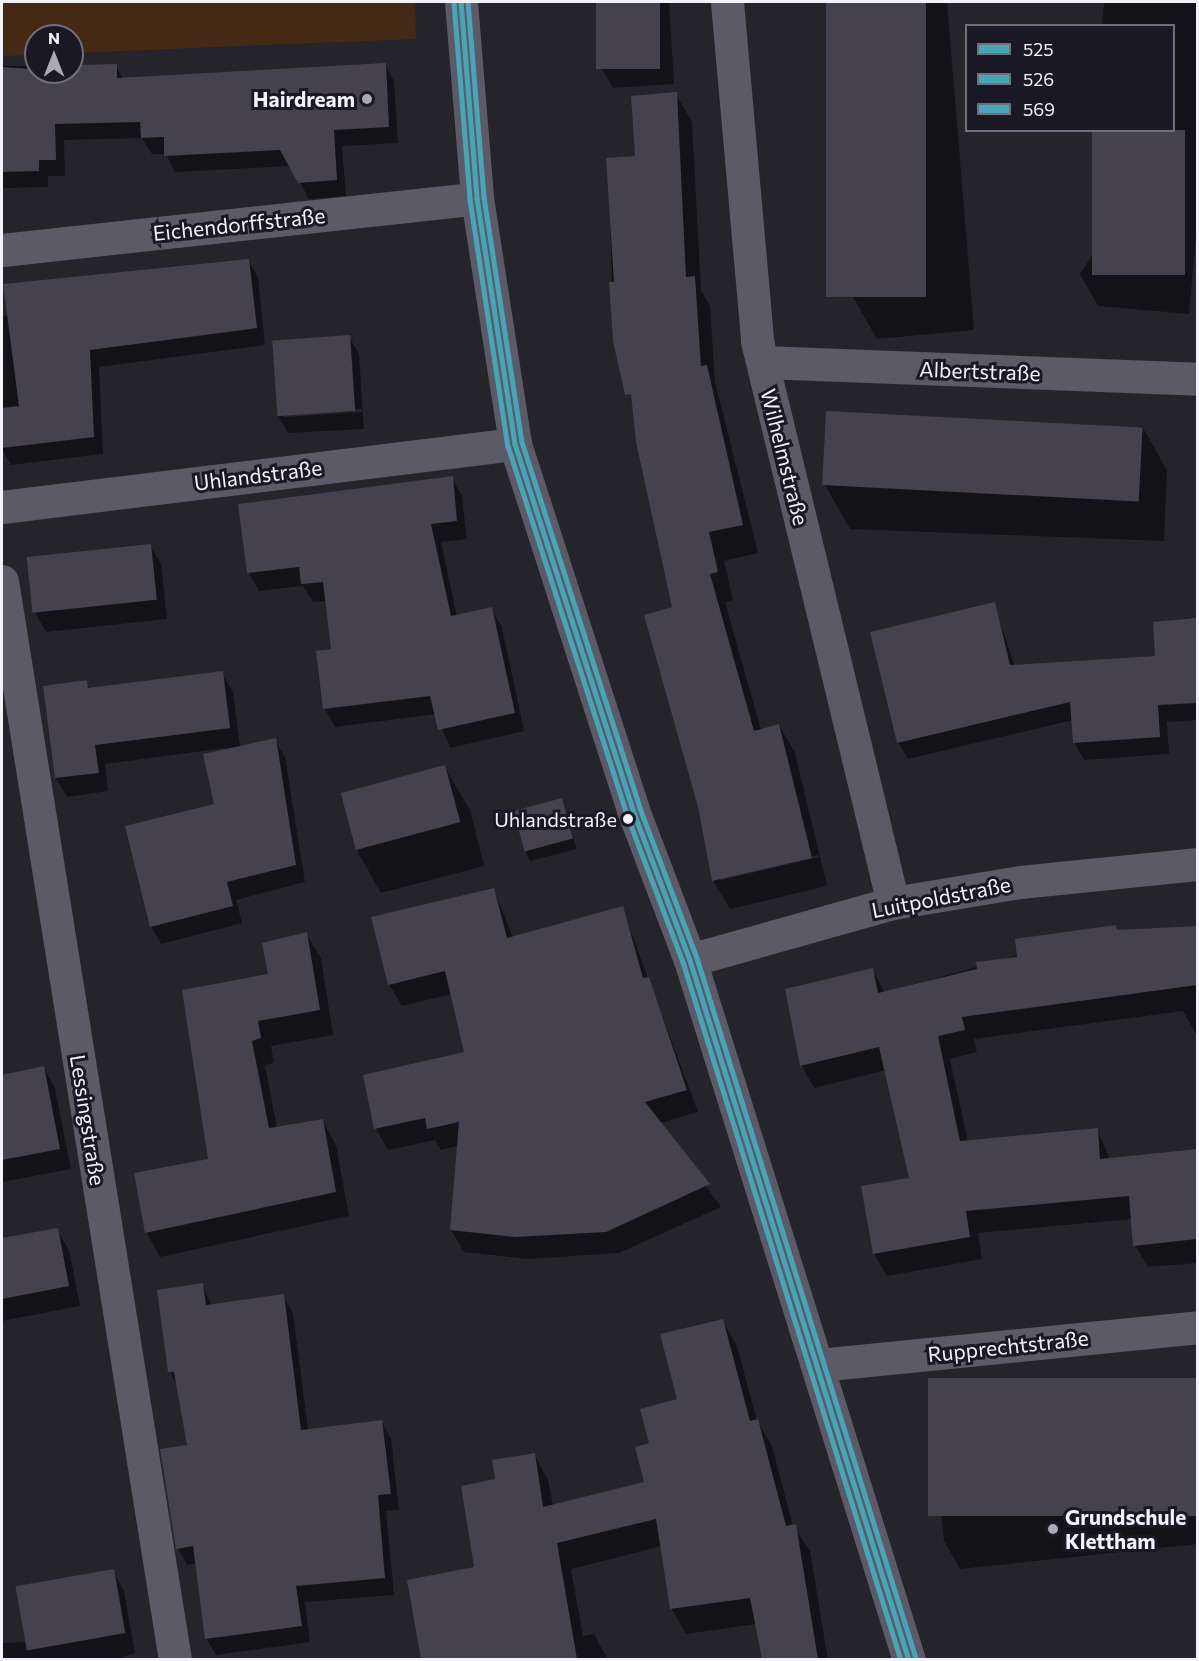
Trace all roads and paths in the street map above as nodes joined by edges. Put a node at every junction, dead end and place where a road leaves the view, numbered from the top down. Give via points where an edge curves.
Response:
1 (461, 2) edge
2 (727, 2) edge
3 (477, 198) junction
4 (2, 250) edge
5 (763, 362) junction
6 (1197, 379) edge
7 (515, 444) junction
8 (2, 507) edge
9 (2, 581) edge
10 (1197, 864) edge
11 (893, 903) junction
12 (690, 960) junction
13 (1197, 1327) edge
14 (819, 1365) junction
15 (175, 1659) edge
16 (909, 1659) edge

1 - 3 street
2 - 5 street, Wilhelmstraße
3 - 4 street, Eichendorffstraße
3 - 7 street
5 - 6 street, Albertstraße
5 - 11 street, Wilhelmstraße
7 - 8 street, Uhlandstraße
7 - 12 street via 626,790
9 - 15 street, Lessingstraße
10 - 11 street, Luitpoldstraße via 1020,882
11 - 12 street, Luitpoldstraße
12 - 14 street
13 - 14 street, Rupprechtstraße
14 - 16 street

